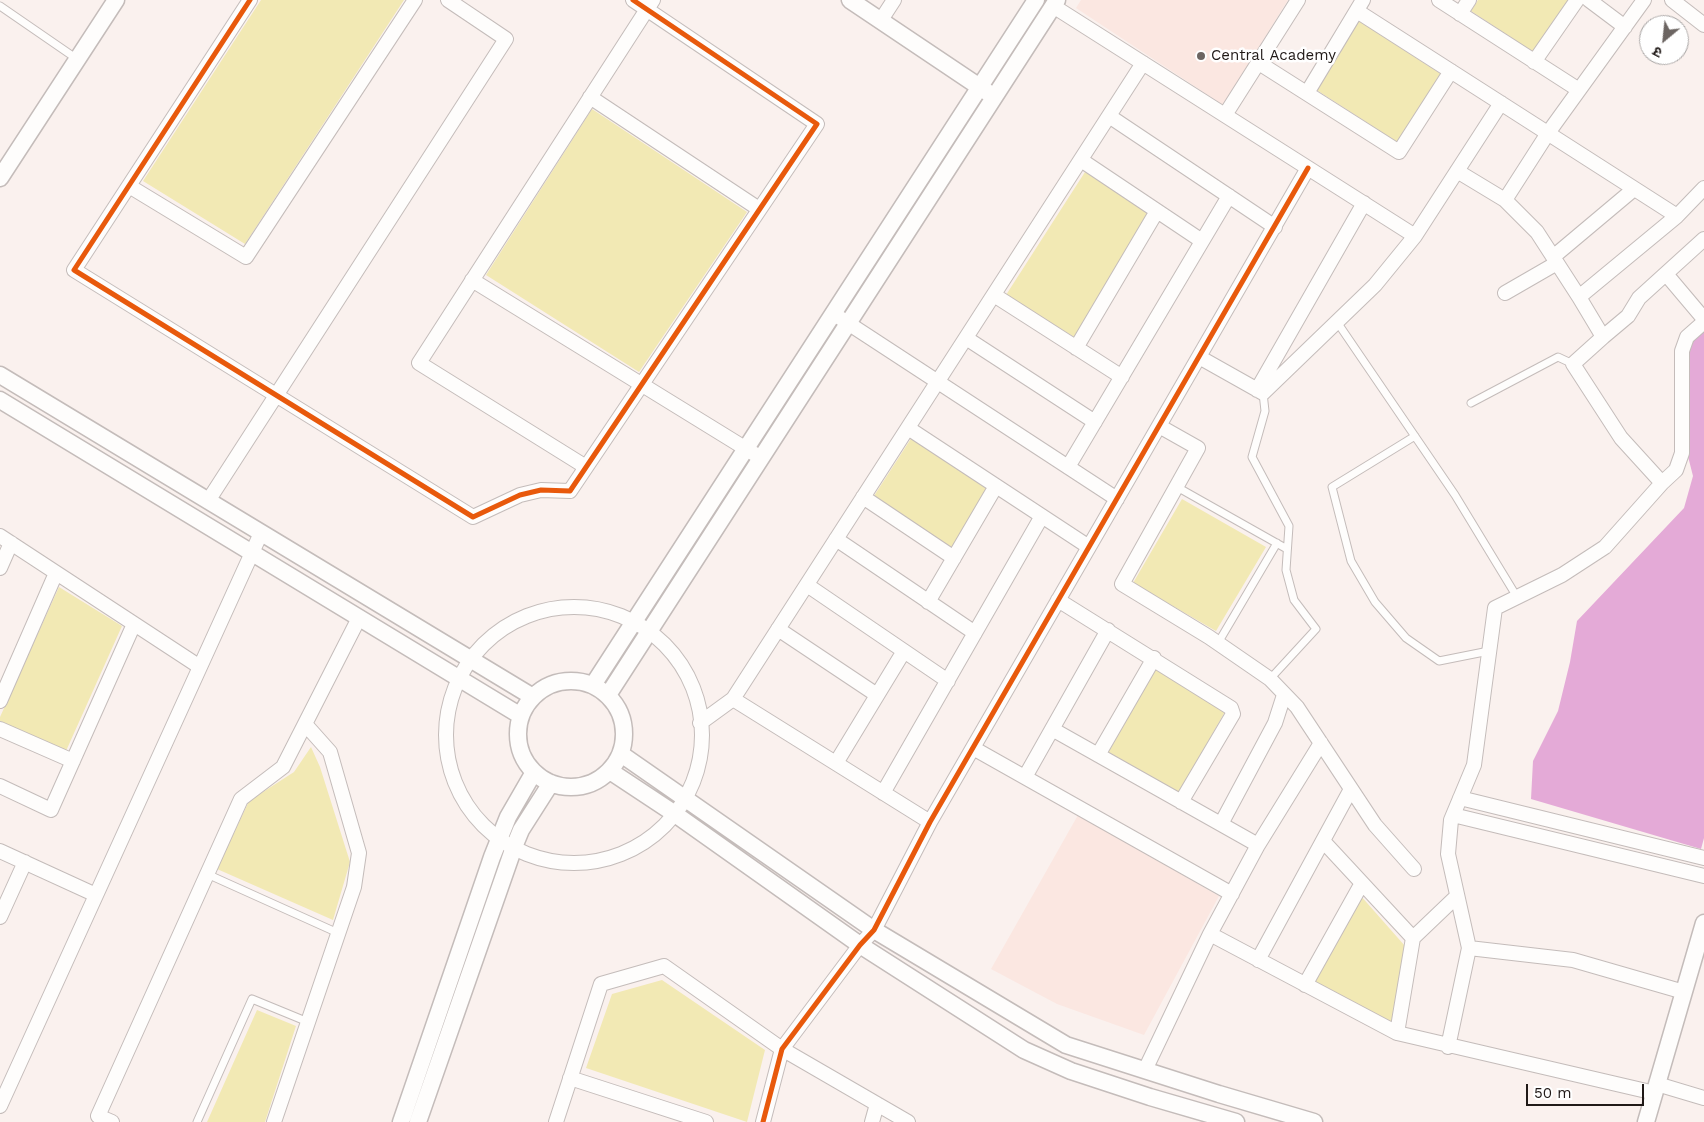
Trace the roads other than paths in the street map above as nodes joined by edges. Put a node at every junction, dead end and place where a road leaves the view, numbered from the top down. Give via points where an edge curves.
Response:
1 (116, 0) edge
2 (250, 0) edge
3 (415, 0) edge
4 (448, 0) edge
5 (633, 0) edge
6 (850, 0) edge
7 (894, 0) edge
8 (1036, 0) edge
9 (1298, 0) edge
10 (1439, 0) edge
11 (1469, 0) edge
12 (1578, 0) edge
13 (1589, 0) edge
14 (1644, 0) edge
15 (1672, 0) edge
16 (1055, 3) edge
17 (650, 5) edge
18 (0, 6) edge
19 (1360, 6) edge
20 (1460, 14) junction
21 (880, 20) junction
22 (1704, 25) edge
23 (1624, 27) junction
24 (77, 60) junction
25 (1534, 62) junction
26 (1143, 63) junction
27 (1259, 63) junction
28 (1451, 71) junction
29 (981, 88) junction
30 (1579, 90) junction
31 (1307, 94) junction
32 (590, 97) junction
33 (994, 97) junction
34 (1501, 103) junction
35 (1109, 116) junction
36 (1226, 116) junction
37 (1548, 133) junction
38 (1081, 160) junction
39 (1308, 168) junction
40 (1457, 170) junction
41 (0, 178) edge
42 (128, 186) junction
43 (1634, 188) junction
44 (1704, 188) edge
45 (1229, 196) junction
46 (1505, 200) junction
47 (1364, 203) junction
48 (759, 209) junction
49 (1157, 211) junction
50 (1677, 216) junction
51 (1274, 227) junction
52 (1415, 236) junction
53 (1704, 239) edge
54 (1202, 241) junction
55 (1555, 260) junction
56 (1666, 274) junction
57 (472, 280) junction
58 (1505, 292) dead end
59 (994, 295) junction
60 (1579, 298) junction
61 (834, 314) junction
62 (1704, 320) edge
63 (1337, 322) junction
64 (848, 323) junction
65 (1603, 337) junction
66 (966, 338) junction
67 (1076, 348) junction
68 (1199, 357) junction
69 (1573, 364) junction
70 (0, 375) edge
71 (1122, 377) junction
72 (938, 382) junction
73 (642, 384) junction
74 (1260, 391) junction
75 (276, 395) junction
76 (0, 400) edge
77 (1471, 403) dead end
78 (1095, 422) junction
79 (1159, 426) junction
80 (908, 428) junction
81 (1416, 436) junction
82 (747, 449) junction
83 (761, 458) junction
84 (586, 467) junction
85 (1068, 468) junction
86 (1662, 483) junction
87 (996, 486) junction
88 (1177, 486) junction
89 (864, 497) junction
90 (1117, 499) junction
91 (208, 500) junction
92 (1042, 516) junction
93 (261, 532) junction
94 (836, 539) junction
95 (6, 540) edge
96 (1277, 543) junction
97 (1089, 547) junction
98 (1287, 549) junction
99 (252, 553) junction
100 (954, 558) junction
101 (0, 568) edge
102 (56, 573) junction
103 (807, 585) junction
104 (1517, 597) junction
105 (1058, 600) junction
106 (928, 602) junction
107 (359, 618) junction
108 (635, 622) junction
109 (134, 624) junction
110 (778, 629) junction
111 (1108, 630) junction
112 (649, 631) junction
113 (975, 633) junction
114 (1218, 643) junction
115 (904, 651) junction
116 (1490, 651) junction
117 (470, 658) junction
118 (1154, 658) junction
119 (200, 667) junction
120 (459, 678) junction
121 (1270, 680) junction
122 (948, 681) junction
123 (594, 685) junction
124 (608, 695) junction
125 (877, 695) junction
126 (1284, 695) junction
127 (533, 697) junction
128 (733, 699) junction
129 (0, 701) edge
130 (521, 716) junction
131 (305, 724) junction
132 (700, 724) junction
133 (0, 729) edge
134 (1052, 729) junction
135 (1321, 743) junction
136 (973, 748) junction
137 (621, 754) junction
138 (1098, 755) junction
139 (73, 761) junction
140 (836, 764) junction
141 (610, 771) junction
142 (534, 772) junction
143 (1025, 777) junction
144 (551, 783) junction
145 (0, 786) edge
146 (1351, 789) junction
147 (883, 793) junction
148 (1460, 798) junction
149 (689, 800) junction
150 (1181, 802) junction
151 (675, 814) junction
152 (1454, 815) junction
153 (930, 822) junction
154 (1221, 824) junction
155 (500, 839) junction
156 (1323, 841) junction
157 (1258, 846) junction
158 (514, 848) junction
159 (0, 851) edge
160 (1704, 858) edge
161 (25, 862) junction
162 (1414, 868) dead end
163 (207, 874) junction
164 (1704, 876) edge
165 (1362, 883) junction
166 (1232, 894) junction
167 (96, 895) junction
168 (1456, 897) junction
169 (0, 915) edge
170 (1704, 923) edge
171 (874, 930) junction
172 (338, 933) junction
173 (1210, 934) junction
174 (1413, 938) junction
175 (860, 945) junction
176 (1469, 948) junction
177 (1258, 960) junction
178 (1305, 985) junction
179 (1684, 992) junction
180 (308, 1022) junction
181 (1397, 1033) junction
182 (1448, 1047) junction
183 (782, 1048) junction
184 (1145, 1070) junction
185 (570, 1078) junction
186 (1656, 1089) junction
187 (1218, 1094) junction
188 (1704, 1098) edge
189 (877, 1104) junction
190 (0, 1106) edge
191 (1211, 1119) edge
192 (112, 1122) edge
193 (197, 1122) edge
194 (274, 1122) edge
195 (401, 1122) edge
196 (418, 1122) edge
197 (556, 1122) edge
198 (706, 1122) edge
199 (763, 1122) edge
200 (872, 1122) edge
201 (908, 1122) edge
202 (1236, 1122) edge
203 (1314, 1122) edge
204 (1646, 1122) edge

1 - 24 street
2 - 42 street
3 - 42 street via 246,257
4 - 75 street via 506,39
5 - 17 street
6 - 21 street
7 - 21 street
8 - 29 street
9 - 27 street
10 - 20 street
11 - 20 street
12 - 25 street
13 - 23 street
14 - 23 street
15 - 22 street
16 - 26 street
16 - 33 street
17 - 32 street
17 - 48 street via 817,124
18 - 24 lane
19 - 28 street
19 - 31 street
20 - 25 street
21 - 29 street
23 - 30 street
24 - 41 street
25 - 30 street
26 - 35 street
26 - 36 street
27 - 31 street
27 - 36 street
28 - 31 street via 1399,152
28 - 34 street
29 - 33 street
29 - 61 street
30 - 37 street
32 - 48 street
32 - 57 street
33 - 64 street
34 - 37 street
34 - 40 street
35 - 38 street
35 - 45 street
36 - 39 street
37 - 43 street
37 - 46 street
38 - 49 street
38 - 59 street
39 - 47 street
39 - 51 street
40 - 46 street
40 - 52 street
42 - 75 street via 74,270
43 - 50 street
43 - 55 street
44 - 50 street
45 - 51 street
45 - 54 street
46 - 55 street via 1538,232
47 - 52 street
47 - 74 street
48 - 73 street
49 - 54 street
49 - 67 street
50 - 60 street
51 - 68 street
52 - 63 street via 1375,285
53 - 56 street
54 - 71 street
55 - 58 street
55 - 60 street
56 - 62 street
56 - 65 street via 1639,298 1628,316
57 - 73 street
57 - 84 street via 419,363
59 - 66 street
59 - 67 street
60 - 65 street
61 - 64 street
61 - 82 street
62 - 86 street via 1687,337 1682,351 1682,453 1676,470
63 - 74 street
63 - 81 lane
64 - 72 street
64 - 83 street
65 - 69 street
66 - 72 street
66 - 78 street
67 - 71 street
68 - 74 street
68 - 79 street
69 - 77 lane via 1558,357
69 - 86 street via 1621,438
70 - 91 street
71 - 78 street
72 - 80 street
72 - 85 street
73 - 82 street
73 - 84 street
74 - 98 lane via 1265,412 1252,457 1289,526
75 - 84 street via 473,517 520,495 541,490 570,491
75 - 91 street
76 - 99 street
78 - 85 street
79 - 88 street via 1198,448
79 - 90 street
80 - 87 street
80 - 89 street
81 - 104 lane
81 - 116 lane via 1332,487 1351,560 1375,602 1406,638 1439,661
82 - 83 street
82 - 108 street
83 - 112 street
85 - 90 street
86 - 104 street via 1605,548 1562,575
87 - 92 street
87 - 100 street
88 - 96 lane
88 - 114 street via 1122,584
89 - 94 street
89 - 100 street
90 - 97 street
91 - 93 street
92 - 97 street
92 - 113 street
93 - 99 street
93 - 117 street
94 - 103 street
94 - 106 street
95 - 101 street
95 - 102 street
96 - 98 lane
96 - 114 lane
97 - 105 street
98 - 121 lane via 1286,570 1294,600 1316,629
99 - 107 street
99 - 119 street
100 - 106 street
102 - 109 street
102 - 129 street
103 - 110 street
103 - 115 street
104 - 116 street via 1495,608
105 - 111 street
105 - 136 street
106 - 113 street
107 - 120 street
107 - 131 street
108 - 112 street
108 - 117 street via 600,609 565,607 530,614 494,634
108 - 123 street
109 - 119 street
109 - 139 street
110 - 125 street
110 - 128 street
111 - 118 street
111 - 134 street
112 - 124 street
112 - 132 street via 672,652 689,677 700,709
113 - 122 street
114 - 121 street
115 - 122 street
115 - 125 street
116 - 148 street via 1474,765
117 - 120 street
117 - 127 street
118 - 138 street
118 - 150 street via 1231,708 1232,714
119 - 167 street
120 - 130 street
120 - 155 street via 448,710 448,760 460,793 476,817
121 - 126 street
122 - 147 street
123 - 124 street
123 - 127 street via 559,682
124 - 137 street via 624,722
125 - 140 street
126 - 135 street via 1297,707
126 - 154 street via 1275,724
127 - 130 street
128 - 132 street
128 - 140 street
130 - 142 street via 519,746
131 - 163 street via 283,767 241,800
131 - 172 street via 330,752 359,853 354,887
132 - 149 street via 702,751
133 - 139 street
134 - 138 street
134 - 143 street
135 - 146 street
135 - 157 street
136 - 143 street
136 - 153 street
137 - 141 street
137 - 149 street
138 - 150 street
139 - 145 street via 51,810
140 - 147 street
141 - 144 street via 583,786
141 - 151 street
142 - 144 street
142 - 155 street via 508,816
143 - 166 street
144 - 158 street via 521,830
146 - 156 street
146 - 162 street via 1375,826
147 - 153 street
148 - 152 street
148 - 160 street
149 - 151 street
149 - 171 street
150 - 154 street
151 - 158 street via 634,848 596,861 562,862
151 - 175 street
152 - 164 street
152 - 168 street via 1448,854
153 - 171 street
154 - 157 street
155 - 158 street
155 - 195 street
156 - 165 street
156 - 177 street
157 - 166 street
158 - 196 street
159 - 161 street
161 - 167 street
161 - 169 street
163 - 172 lane
163 - 192 street via 98,1116
165 - 174 street
165 - 178 street
166 - 173 street
167 - 190 street
168 - 174 street
168 - 176 street
170 - 179 street
171 - 175 street
171 - 184 street via 1066,1045
172 - 180 street
173 - 177 street
173 - 184 street
174 - 181 street
175 - 183 street
175 - 191 street via 1024,1050 1071,1071
176 - 179 street via 1573,960
176 - 182 street
177 - 178 street
178 - 181 street
179 - 186 street
180 - 193 lane via 252,999
180 - 194 street
181 - 182 street
182 - 186 street
183 - 185 street via 664,966 601,984
183 - 189 street
183 - 199 street
184 - 187 street
185 - 197 street
185 - 198 street
186 - 188 street
186 - 204 street
187 - 191 street
187 - 203 street
189 - 200 street
189 - 201 street
191 - 202 street

